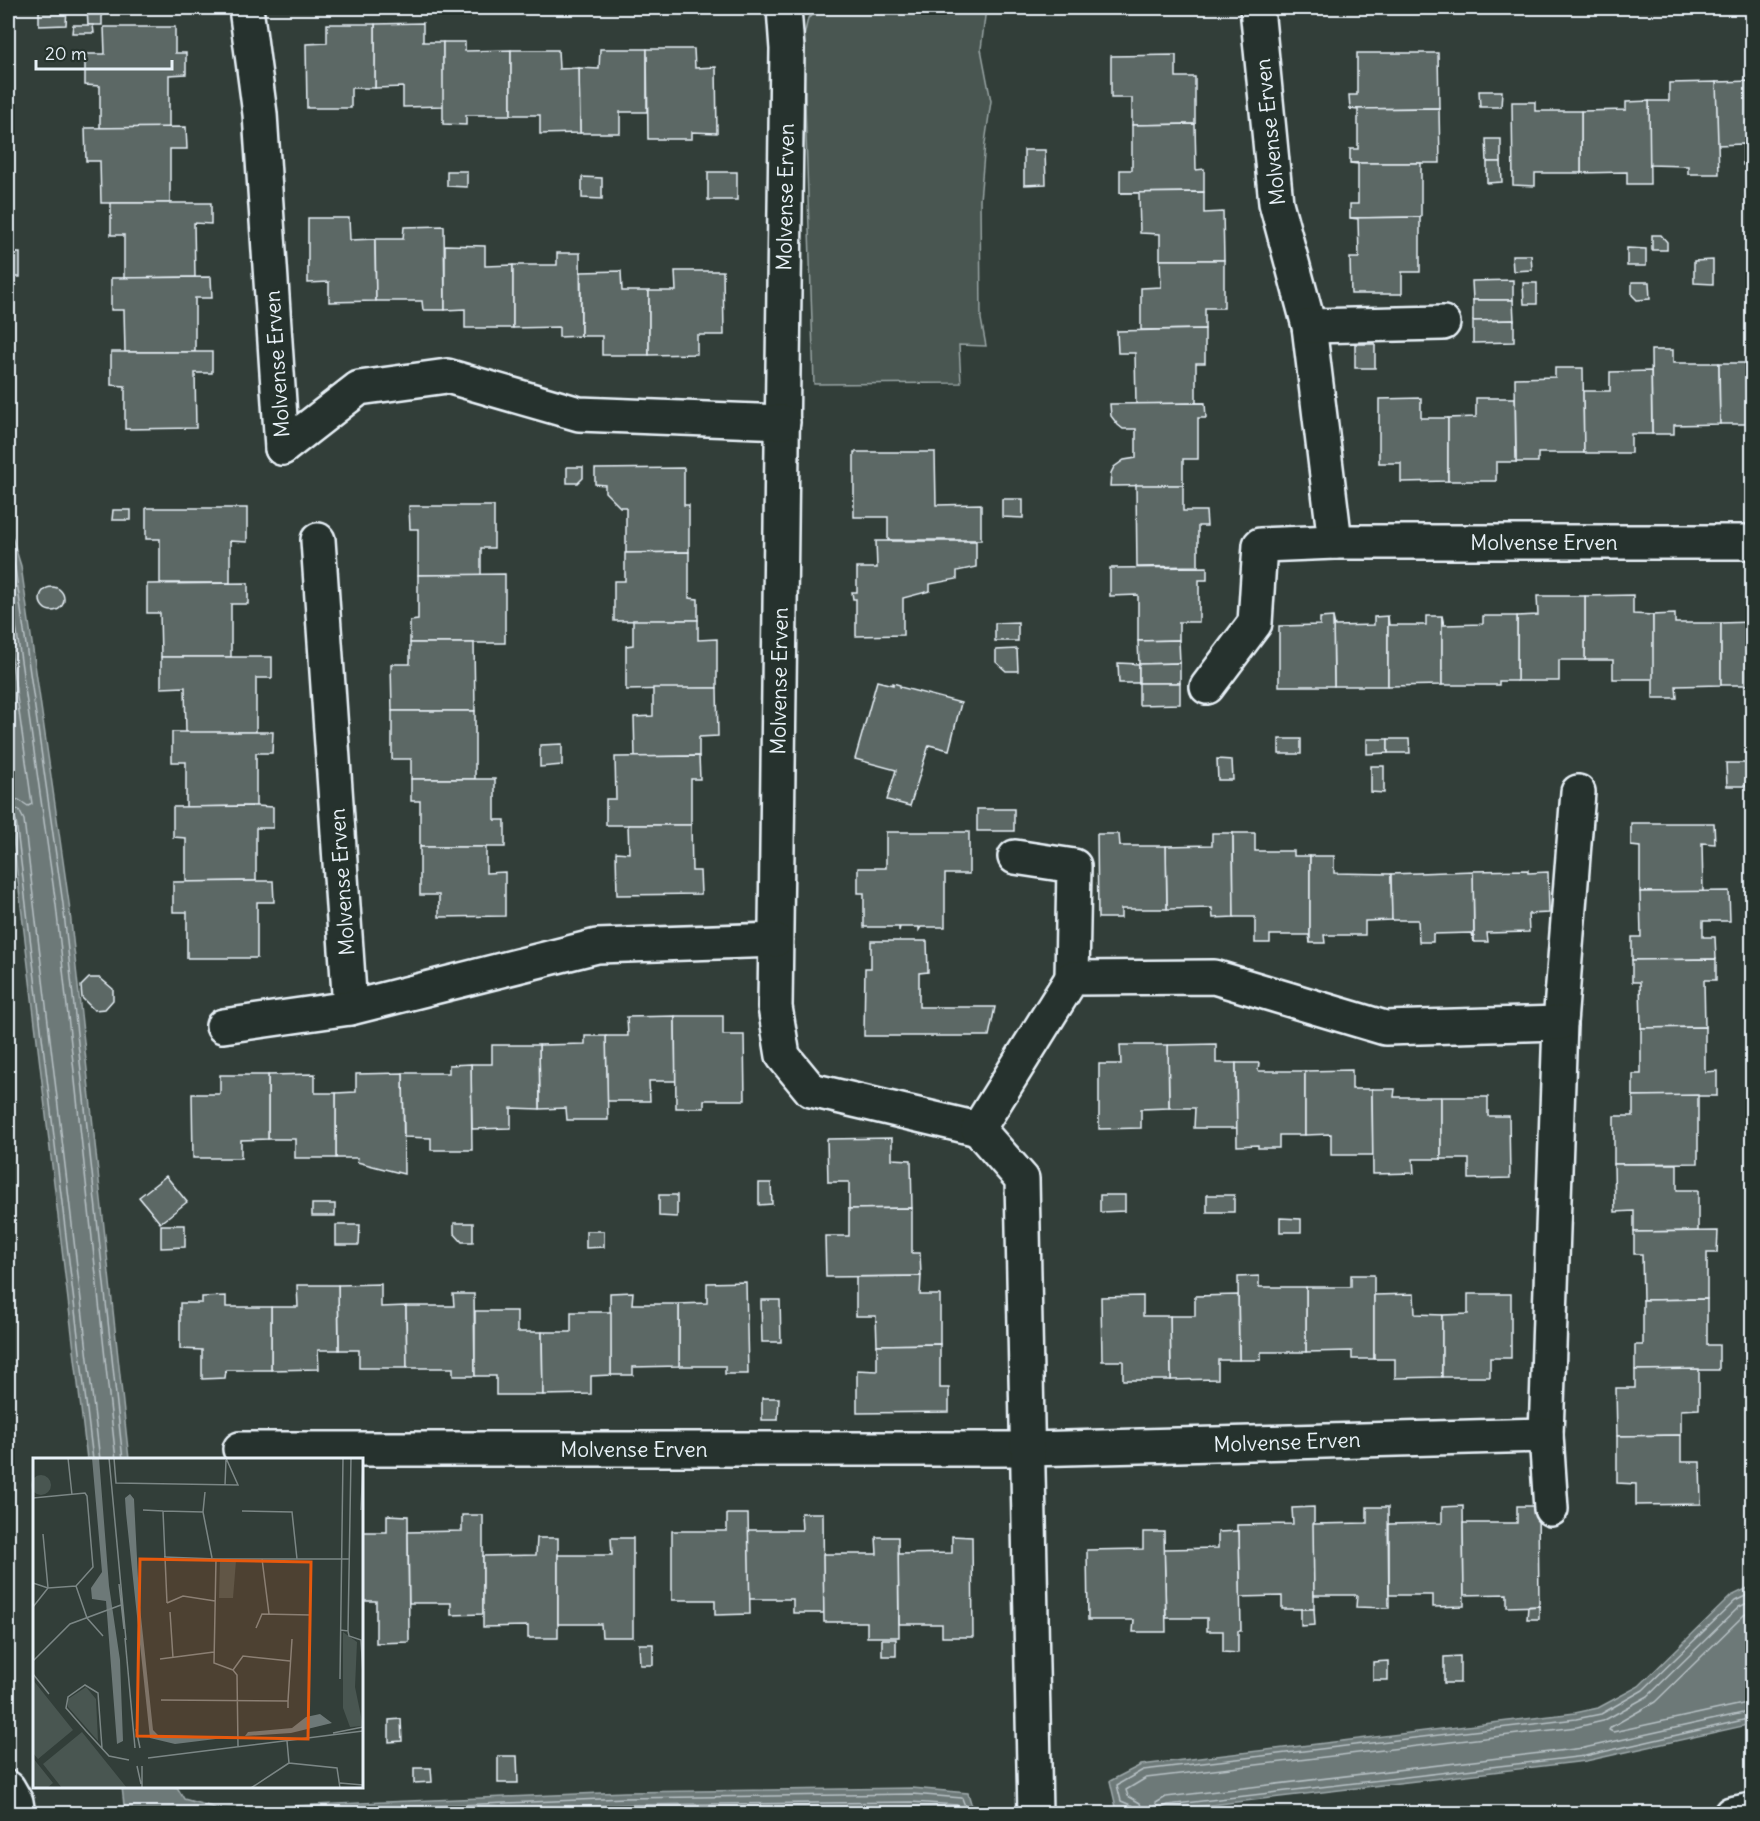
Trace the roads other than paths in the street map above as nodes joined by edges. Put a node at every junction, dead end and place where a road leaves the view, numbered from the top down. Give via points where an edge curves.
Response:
1 (246, 8) edge
2 (784, 8) edge
3 (1257, 8) edge
4 (1443, 323) dead end
5 (1310, 326) junction
6 (783, 422) junction
7 (318, 540) dead end
8 (1335, 542) junction
9 (1752, 542) edge
10 (1207, 687) dead end
11 (1578, 792) dead end
12 (1015, 857) dead end
13 (775, 940) junction
14 (1072, 978) junction
15 (350, 1008) junction
16 (1560, 1023) junction
17 (223, 1026) dead end
18 (978, 1129) junction
19 (1546, 1435) junction
20 (240, 1449) dead end
21 (1029, 1449) junction
22 (1551, 1509) dead end
23 (8, 1788) edge
24 (1752, 1810) edge
25 (18, 1814) edge
26 (1035, 1814) edge
27 (1731, 1814) edge

1 - 6 street, Molvense Erven via 260,114 282,448 359,388 447,376 579,414
2 - 6 street, Molvense Erven via 787,49
3 - 5 street, Molvense Erven via 1276,203
4 - 5 street
5 - 8 street, Molvense Erven
6 - 13 street, Molvense Erven
7 - 15 street, Molvense Erven
8 - 9 street, Molvense Erven
8 - 10 street, Molvense Erven via 1260,545 1255,622
11 - 16 street
12 - 14 street via 1074,866
13 - 15 street via 597,946
13 - 18 street, Molvense Erven via 775,1007 783,1056 812,1089
14 - 16 street via 1214,976 1385,1028
14 - 18 street
15 - 17 street
16 - 19 street
18 - 21 street via 1022,1179
19 - 21 street, Molvense Erven
19 - 22 street
20 - 21 street, Molvense Erven
21 - 26 street
23 - 25 street
24 - 27 street

